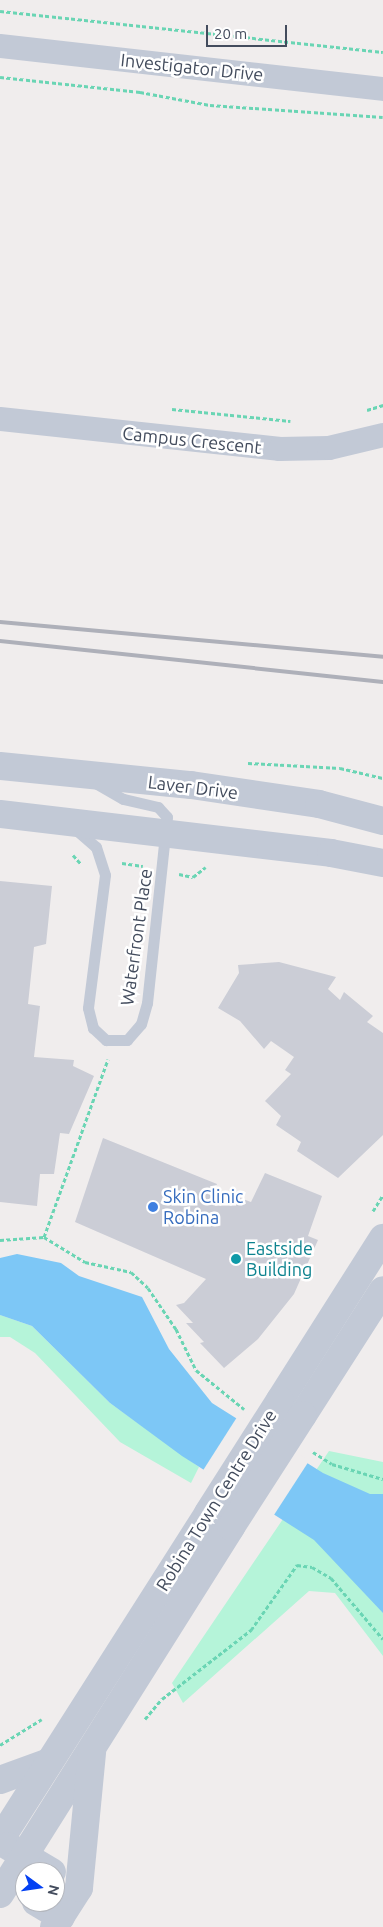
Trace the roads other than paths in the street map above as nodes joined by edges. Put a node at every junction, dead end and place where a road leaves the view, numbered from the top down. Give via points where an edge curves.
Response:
1 (0, 46) edge
2 (383, 89) edge
3 (0, 419) edge
4 (383, 435) edge
5 (0, 766) edge
6 (81, 774) junction
7 (0, 814) edge
8 (64, 820) junction
9 (383, 820) edge
10 (167, 832) junction
11 (383, 863) edge
12 (383, 1238) edge
13 (383, 1290) edge
14 (93, 1748) junction
15 (49, 1762) junction
16 (0, 1780) edge
17 (0, 1841) edge
18 (24, 1855) junction
19 (36, 1862) edge
20 (65, 1880) edge
21 (79, 1888) junction
22 (8, 1889) edge
23 (46, 1912) edge
24 (57, 1922) edge

1 - 2 street, Investigator Drive
3 - 4 street, Campus Crescent via 280,449 329,448
5 - 6 street, Laver Drive
6 - 9 street, Laver Drive via 290,800
6 - 10 lane, Waterfront Place via 122,798 158,807 167,817
7 - 8 street
8 - 10 street
8 - 10 lane, Waterfront Place via 96,847 105,875 88,1008 93,1028 106,1040 127,1040 140,1024 147,1003
10 - 11 street
12 - 15 street, Robina Town Centre Drive, bridge
13 - 14 street, Robina Town Centre Drive, bridge
14 - 18 street, Robina Town Centre Drive
14 - 21 street
15 - 16 street
15 - 17 street, Robina Town Centre Drive
17 - 18 street
18 - 19 street
18 - 22 street, Robina Town Centre Drive
20 - 21 street
21 - 24 street
23 - 24 street

